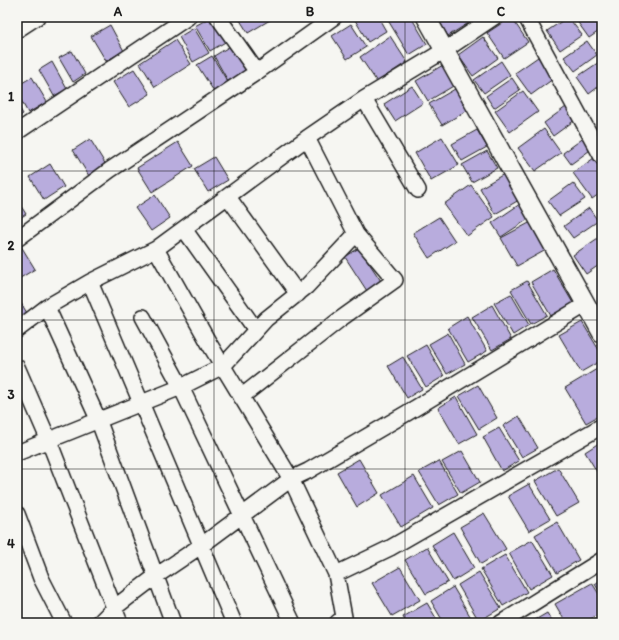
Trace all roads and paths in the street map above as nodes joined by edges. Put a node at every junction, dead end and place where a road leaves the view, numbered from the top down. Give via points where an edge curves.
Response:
1 (37, 17) edge
2 (188, 17) edge
3 (218, 17) edge
4 (334, 17) edge
5 (426, 17) edge
6 (494, 17) edge
7 (526, 17) edge
8 (319, 22) edge
9 (17, 30) edge
10 (444, 50) junction
11 (257, 72) junction
12 (364, 99) junction
13 (17, 132) edge
14 (307, 138) junction
15 (602, 157) edge
16 (418, 190) dead end
17 (228, 197) junction
18 (184, 228) junction
19 (356, 234) junction
20 (17, 239) edge
21 (156, 249) junction
22 (90, 282) junction
23 (298, 294) junction
24 (586, 305) junction
25 (47, 307) junction
26 (144, 317) dead end
27 (17, 330) edge
28 (256, 330) junction
29 (602, 333) edge
30 (223, 366) junction
31 (17, 367) edge
32 (181, 387) junction
33 (241, 397) junction
34 (140, 402) junction
35 (98, 420) junction
36 (602, 426) edge
37 (48, 441) junction
38 (17, 453) edge
39 (291, 479) junction
40 (17, 514) edge
41 (242, 514) junction
42 (202, 545) junction
43 (602, 560) edge
44 (336, 574) junction
45 (156, 576) junction
46 (114, 608) junction
47 (64, 623) edge
48 (99, 623) edge
49 (120, 623) edge
50 (173, 623) edge
51 (234, 623) edge
52 (293, 623) edge
53 (337, 623) edge
54 (501, 623) edge

1 - 9 street
2 - 13 street
3 - 11 street
4 - 8 street
5 - 10 street
6 - 10 street
7 - 15 street
8 - 11 street
10 - 12 street
10 - 24 street
11 - 20 street via 110,170
12 - 14 street
12 - 16 street
14 - 17 street
14 - 19 street
17 - 18 street
17 - 23 street
18 - 21 street
18 - 28 street
19 - 23 street
19 - 33 street via 395,280 339,320
21 - 22 street
21 - 30 street
22 - 25 street
22 - 34 street
23 - 28 street
24 - 29 street
24 - 39 street via 394,421
25 - 27 street
25 - 35 street
26 - 32 street
28 - 30 street
30 - 32 street
30 - 33 street
31 - 37 street
32 - 34 street
32 - 41 street
33 - 39 street
34 - 35 street
34 - 42 street
35 - 37 street
35 - 45 street
36 - 44 street via 390,548
37 - 38 street
37 - 46 street
39 - 41 street
39 - 44 street
40 - 47 street via 41,578
41 - 42 street
41 - 52 street
42 - 45 street
42 - 51 street
43 - 54 street
44 - 53 street via 344,617
45 - 46 street
45 - 50 street
46 - 48 street
46 - 49 street

